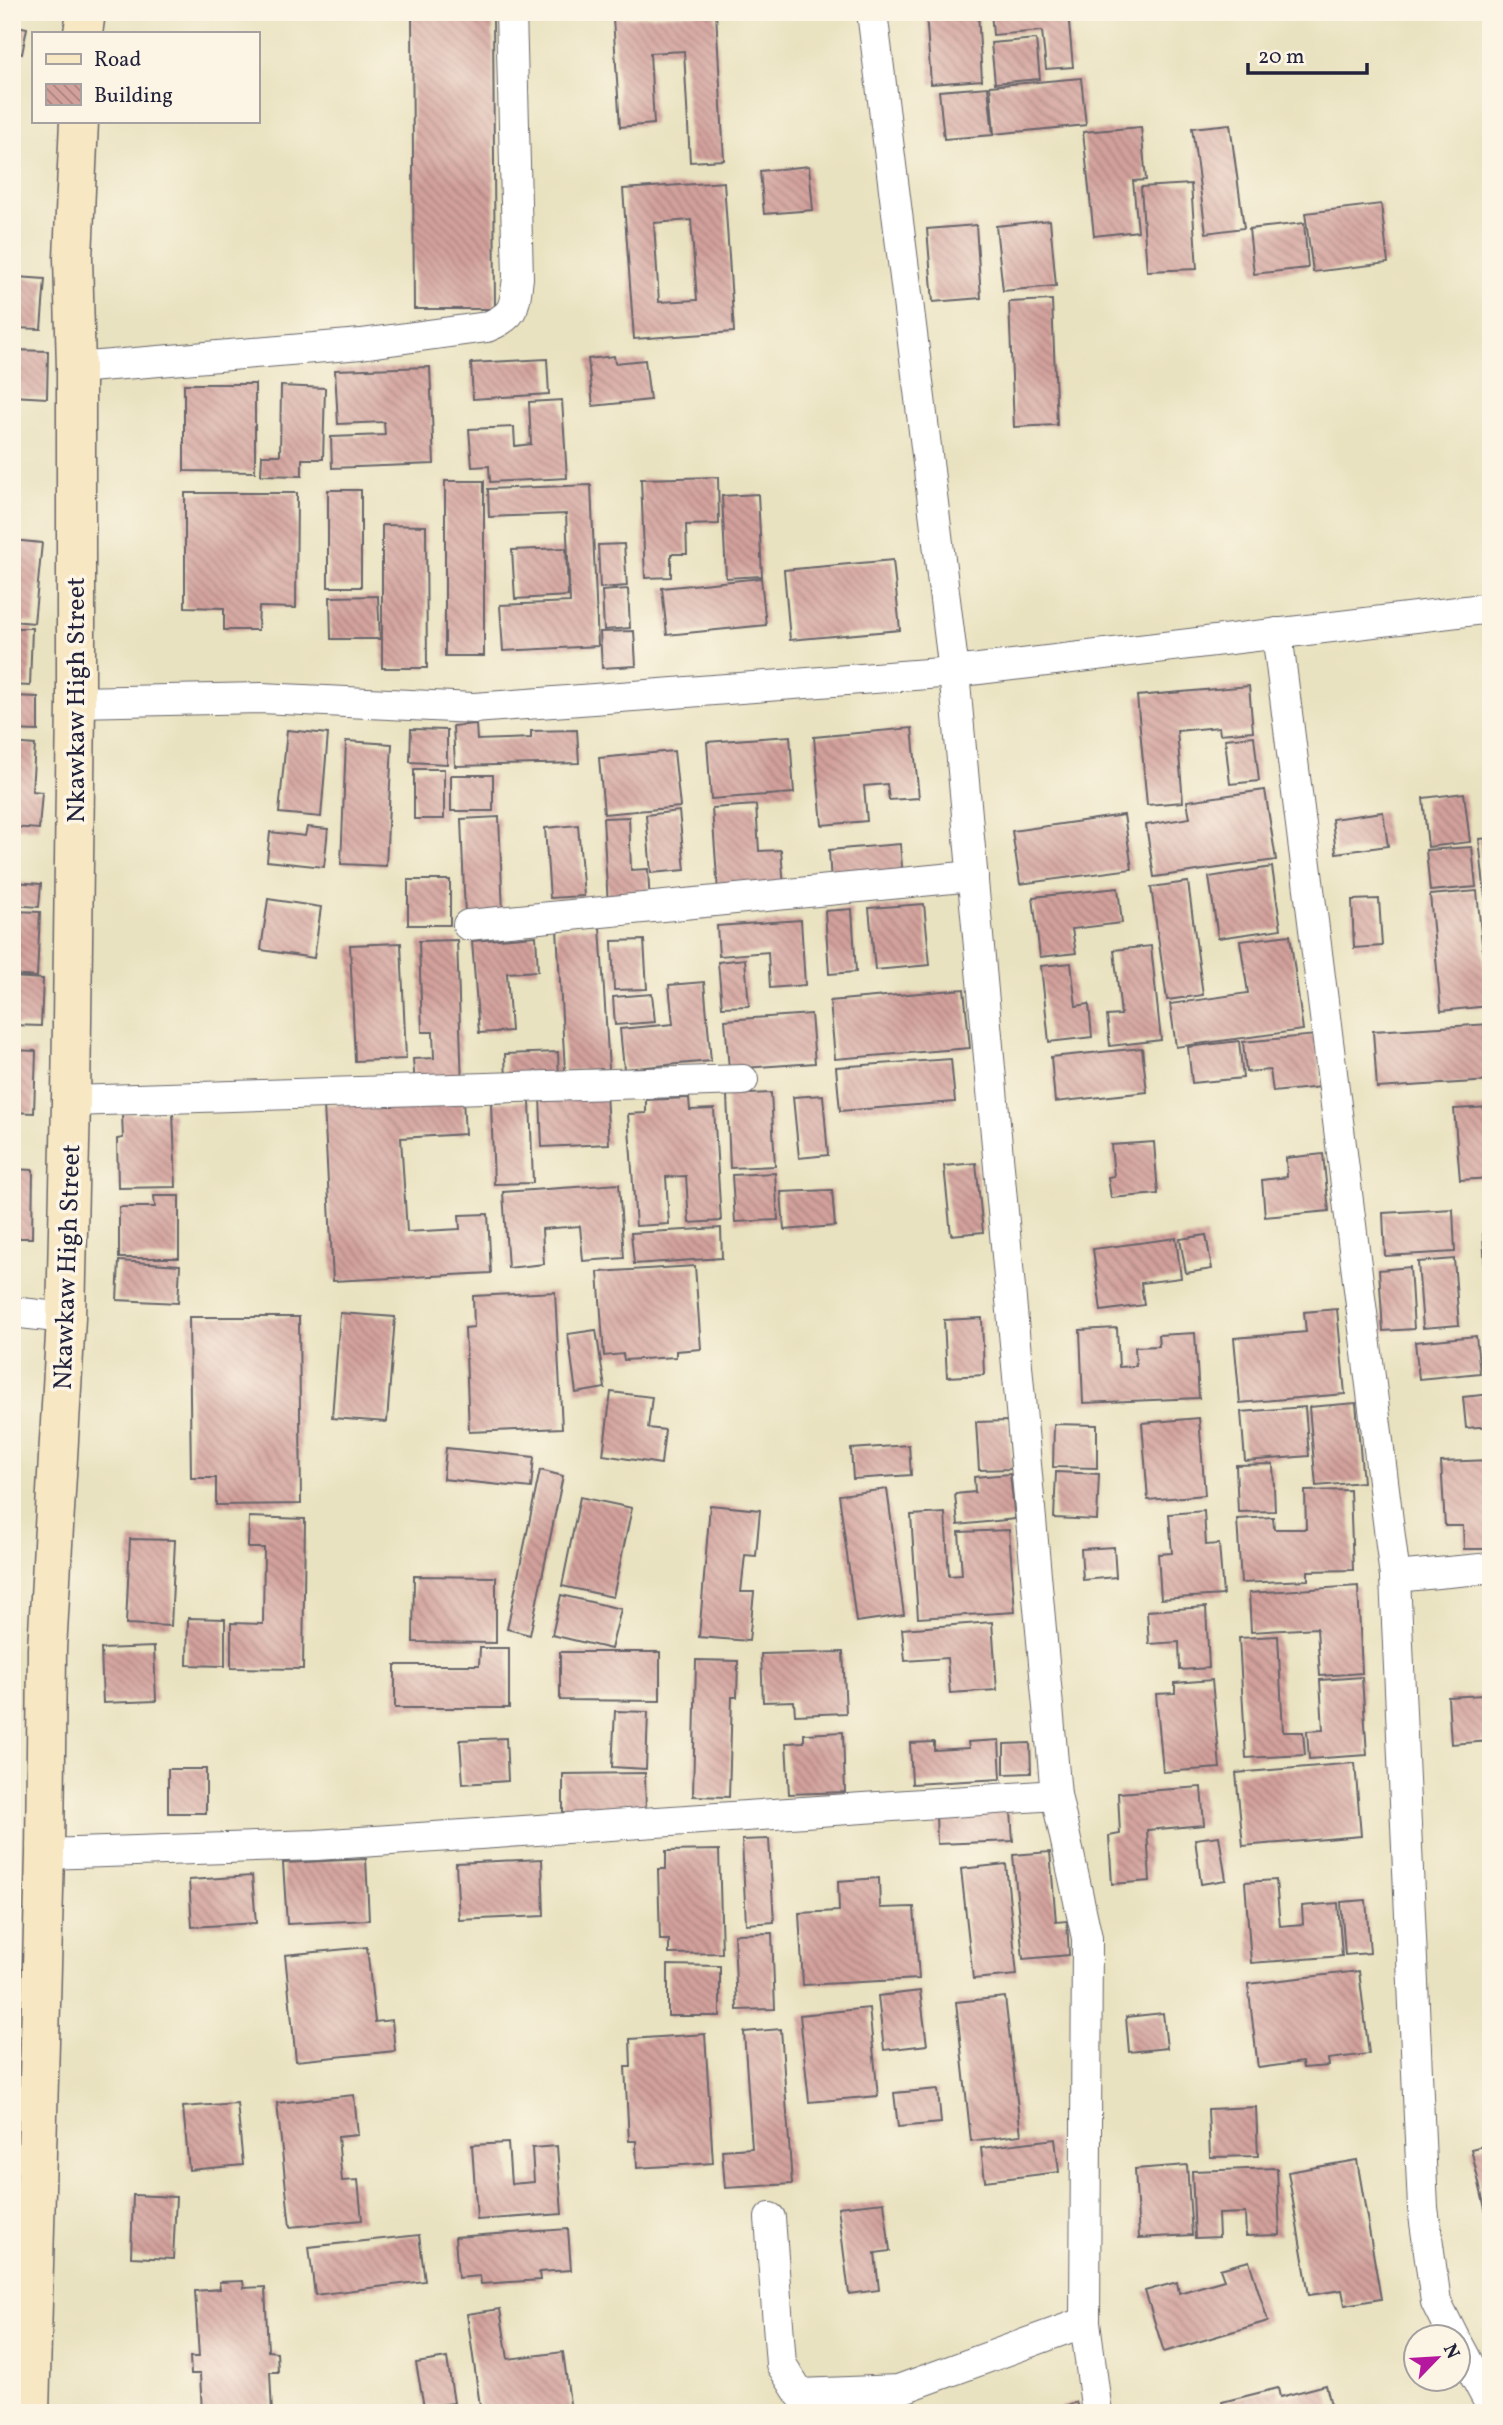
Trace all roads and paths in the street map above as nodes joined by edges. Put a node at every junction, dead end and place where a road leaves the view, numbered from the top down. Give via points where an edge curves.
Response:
1 (86, 12) edge
2 (511, 12) edge
3 (872, 12) edge
4 (83, 32) edge
5 (79, 122) edge
6 (76, 368) junction
7 (1491, 608) edge
8 (1277, 633) junction
9 (954, 672) junction
10 (76, 702) junction
11 (973, 876) junction
12 (468, 925) dead end
13 (743, 1080) dead end
14 (71, 1101) junction
15 (12, 1312) edge
16 (66, 1318) junction
17 (1491, 1568) edge
18 (1395, 1577) junction
19 (1056, 1794) junction
20 (45, 1854) junction
21 (770, 2218) dead end
22 (1085, 2322) junction
23 (1447, 2324) edge
24 (1472, 2370) edge
25 (1491, 2406) edge
26 (30, 2413) edge
27 (1097, 2413) edge

1 - 4 main road
2 - 6 street via 518,278 514,307 504,320 487,327 361,344
3 - 9 street
5 - 6 main road, Nkawkaw High Street via 73,258
6 - 10 main road, Nkawkaw High Street
7 - 8 street
8 - 9 street
8 - 18 street
9 - 10 street via 474,708 261,698
9 - 11 street
10 - 14 main road, Nkawkaw High Street
11 - 12 street
11 - 19 street
13 - 14 street
14 - 16 main road, Nkawkaw High Street
15 - 16 street
16 - 20 main road, Nkawkaw High Street via 47,1649
17 - 18 street
18 - 23 street via 1423,2208 1436,2302
19 - 20 street via 316,1845
19 - 22 street via 1087,1938
20 - 26 main road, Nkawkaw High Street
21 - 22 street via 781,2364 800,2394 898,2390
22 - 27 street
24 - 25 street

